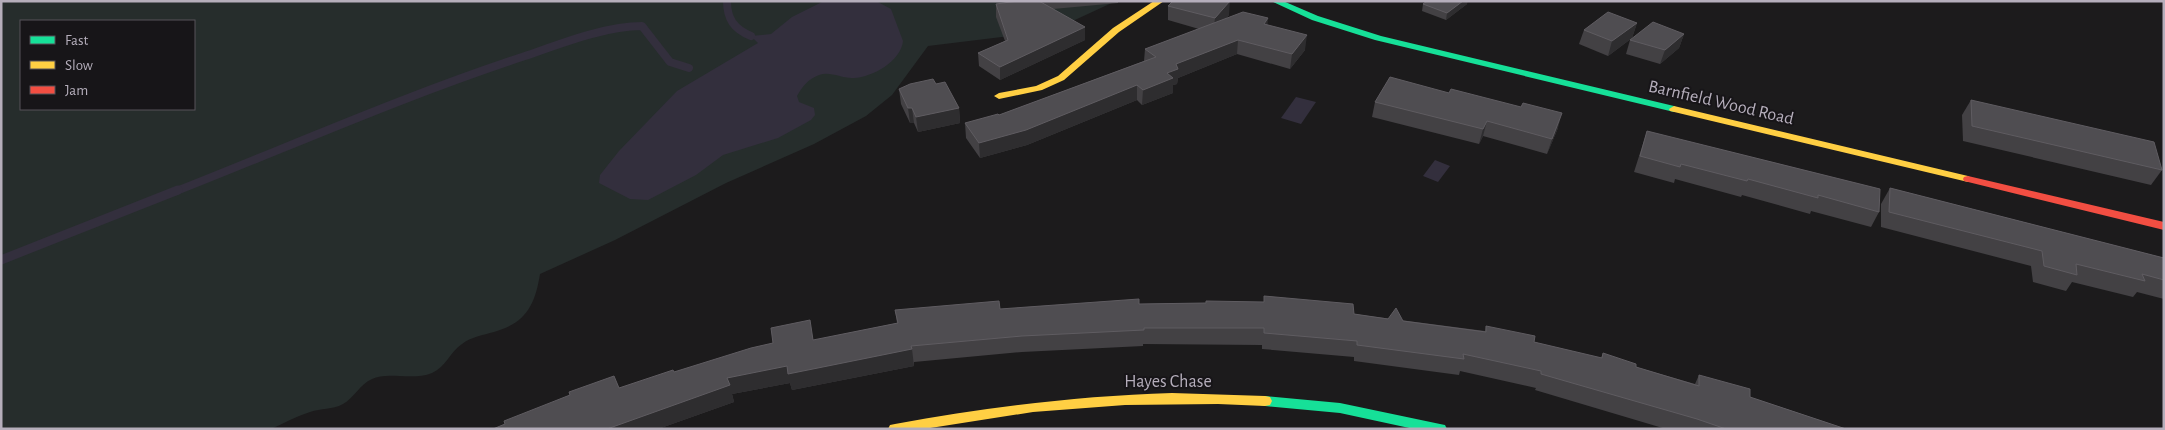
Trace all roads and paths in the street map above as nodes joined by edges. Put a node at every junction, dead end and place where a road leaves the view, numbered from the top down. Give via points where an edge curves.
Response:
1 (1160, 1) edge
2 (1275, 1) edge
3 (1000, 96) dead end
4 (2164, 226) edge
5 (895, 429) edge
6 (1440, 429) edge

1 - 3 street via 1116,30 1061,78 1040,88
2 - 4 street, Barnfield Wood Road via 1378,38
5 - 6 street, Hayes Chase via 940,419 1093,400 1224,399 1307,404

